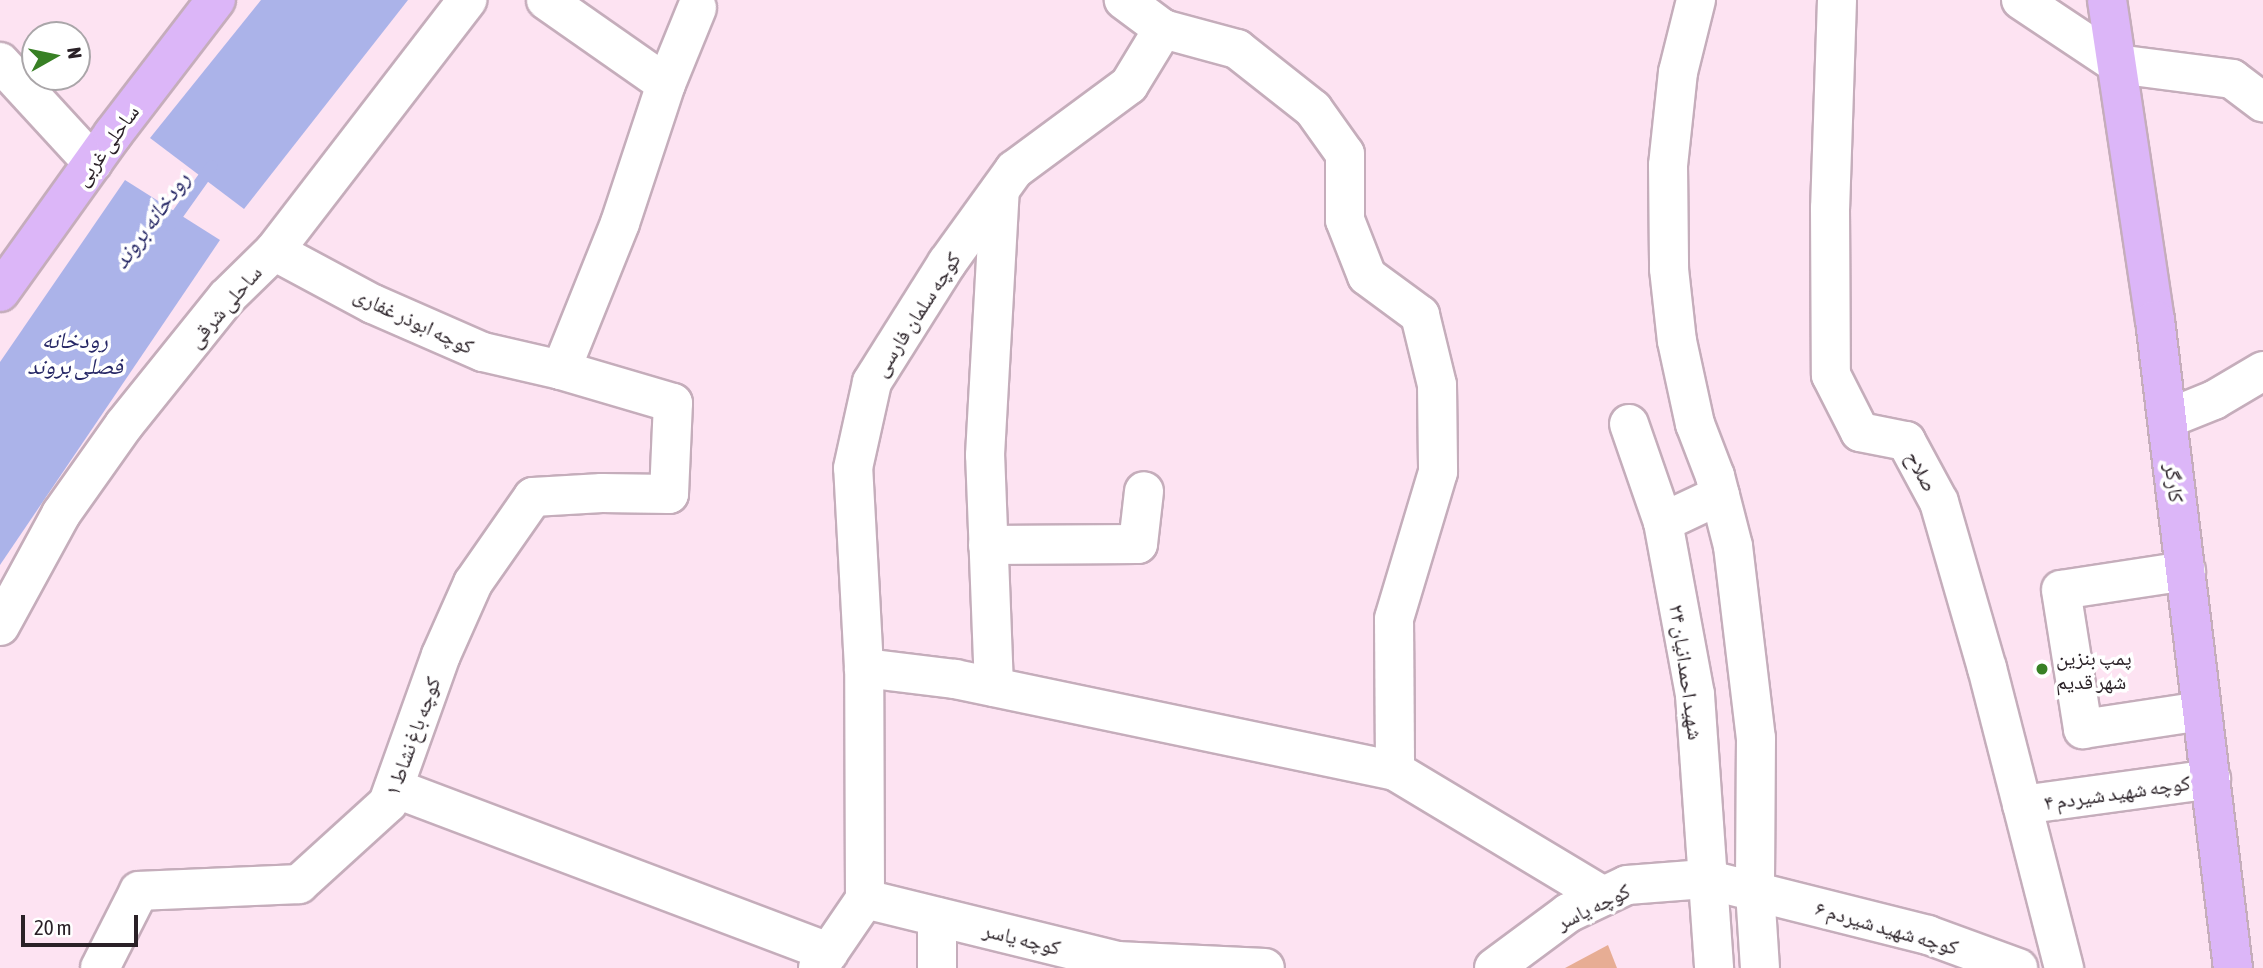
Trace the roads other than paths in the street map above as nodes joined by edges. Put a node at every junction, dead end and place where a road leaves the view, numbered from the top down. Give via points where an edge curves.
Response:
1 (216, 0) edge
2 (467, 0) edge
3 (546, 0) edge
4 (1124, 0) edge
5 (1696, 0) edge
6 (1837, 0) edge
7 (2021, 0) edge
8 (2107, 0) edge
9 (697, 8) dead end
10 (1164, 29) junction
11 (0, 62) edge
12 (2117, 64) junction
13 (666, 84) junction
14 (2263, 102) edge
15 (93, 163) junction
16 (1000, 190) junction
17 (274, 251) junction
18 (0, 292) edge
19 (561, 370) junction
20 (2263, 371) edge
21 (2167, 419) junction
22 (1629, 424) dead end
23 (1144, 491) dead end
24 (1720, 495) junction
25 (533, 497) joint
26 (1662, 522) junction
27 (988, 545) junction
28 (2186, 571) junction
29 (0, 626) edge
30 (864, 668) junction
31 (994, 687) junction
32 (2202, 710) junction
33 (1395, 771) junction
34 (2211, 779) junction
35 (394, 788) junction
36 (2022, 805) junction
37 (1705, 879) junction
38 (1755, 891) junction
39 (1603, 896) junction
40 (865, 899) junction
41 (937, 917) junction
42 (824, 960) edge
43 (100, 968) edge
44 (937, 968) edge
45 (1265, 968) edge
46 (1494, 968) edge
47 (1714, 968) edge
48 (1760, 968) edge
49 (2018, 968) edge
50 (2064, 968) edge
51 (2233, 968) edge

1 - 15 main road, ساحلی غربی
2 - 17 street, ساحلی شرقی
3 - 13 street
4 - 10 street
5 - 24 street via 1678,72 1668,165 1669,269 1677,341 1693,412
6 - 36 street, صلاح via 1830,208 1831,375 1860,432 1906,441 1939,502
7 - 12 street
8 - 12 main road, کارگر
9 - 13 street
10 - 16 street, کوچه سلمان فارسی via 1129,85 1014,170
10 - 33 street via 1237,49 1312,109 1345,154 1345,220 1367,276 1420,315 1437,385 1438,471 1394,619
11 - 15 street
12 - 14 street via 2232,79
12 - 21 main road, کارگر
13 - 19 street via 620,223
15 - 18 main road, ساحلی غربی
16 - 27 street via 985,455
16 - 30 street, کوچه سلمان فارسی via 947,263 872,382 853,468
17 - 19 street, کوچه ابوذر غفاری via 373,304 483,352
17 - 29 street, ساحلی شرقی via 227,297 124,425 61,514
19 - 25 street, کوچه ابوذر غفاری via 673,403 669,494
20 - 21 street via 2214,400
21 - 28 main road, کارگر
22 - 26 street, شهید احمدانیان ۲۴
23 - 27 street via 1138,544
24 - 26 street
24 - 38 street via 1733,546 1756,738
25 - 35 street, کوچه باغ نشاط ۱ via 473,583 441,655
26 - 37 street, شهید احمدانیان ۲۴ via 1695,695
27 - 31 street
28 - 32 main road, کارگر
28 - 32 street via 2061,590 2083,729
30 - 31 street
30 - 40 street, کوچه سلمان فارسی
31 - 33 street
32 - 34 main road, کارگر
33 - 39 street
34 - 36 street, کوچه شهید شیردم ۴
34 - 51 main road, کارگر
35 - 42 street
35 - 43 street, کوچه باغ نشاط ۱ via 388,803 299,884 139,891
36 - 50 street, صلاح
37 - 38 street, کوچه یاسر
37 - 39 street, کوچه یاسر via 1627,885
37 - 47 street, شهید احمدانیان ۲۴
38 - 48 street
38 - 49 street, کوچه شهید شیردم ۶ via 1928,935
39 - 46 street, کوچه یاسر via 1568,913
40 - 41 street, کوچه یاسر
40 - 42 street
41 - 44 street
41 - 45 street, کوچه یاسر via 1117,961

